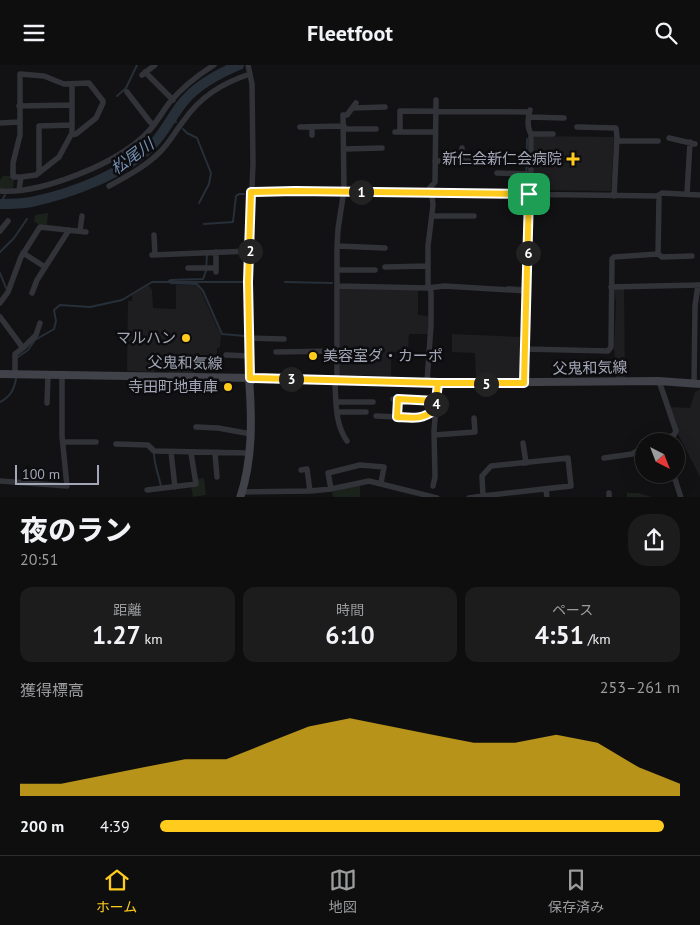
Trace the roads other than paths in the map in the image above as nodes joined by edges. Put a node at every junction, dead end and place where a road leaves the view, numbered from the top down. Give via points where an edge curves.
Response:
1 (155, 65) edge
2 (214, 65) edge
3 (248, 65) edge
4 (250, 73) junction
5 (72, 84) junction
6 (130, 92) dead end
7 (173, 100) junction
8 (436, 100) dead end
9 (356, 103) dead end
10 (72, 105) junction
11 (19, 106) junction
12 (385, 107) dead end
13 (352, 108) junction
14 (436, 111) junction
15 (529, 113) junction
16 (564, 118) dead end
17 (20, 122) junction
18 (0, 123) edge
19 (72, 125) junction
20 (154, 125) junction
21 (300, 127) dead end
22 (312, 127) junction
23 (344, 127) junction
24 (577, 127) dead end
25 (376, 129) dead end
26 (435, 132) junction
27 (531, 134) junction
28 (553, 134) dead end
29 (71, 135) junction
30 (312, 135) dead end
31 (669, 138) dead end
32 (617, 141) junction
33 (658, 141) dead end
34 (382, 148) dead end
35 (462, 148) dead end
36 (344, 149) junction
37 (435, 161) junction
38 (39, 173) junction
39 (497, 173) dead end
40 (529, 173) junction
41 (21, 177) junction
42 (120, 180) junction
43 (109, 186) dead end
44 (124, 186) dead end
45 (19, 190) junction
46 (0, 191) edge
47 (251, 192) junction
48 (344, 192) junction
49 (430, 193) junction
50 (529, 194) junction
51 (687, 194) junction
52 (700, 195) edge
53 (614, 196) junction
54 (657, 197) junction
55 (82, 216) dead end
56 (432, 216) junction
57 (474, 216) dead end
58 (8, 221) dead end
59 (1, 228) edge
60 (69, 230) junction
61 (154, 235) dead end
62 (338, 246) junction
63 (370, 248) junction
64 (384, 248) dead end
65 (250, 251) junction
66 (216, 252) junction
67 (23, 253) junction
68 (369, 255) dead end
69 (658, 255) junction
70 (692, 256) dead end
71 (362, 263) dead end
72 (428, 266) junction
73 (44, 267) junction
74 (385, 267) dead end
75 (191, 270) dead end
76 (337, 270) junction
77 (361, 270) junction
78 (375, 270) dead end
79 (699, 285) edge
80 (337, 286) junction
81 (428, 287) junction
82 (611, 287) junction
83 (527, 291) junction
84 (32, 293) dead end
85 (1, 300) edge
86 (0, 317) edge
87 (40, 323) dead end
88 (248, 338) junction
89 (284, 339) dead end
90 (24, 348) junction
91 (697, 348) edge
92 (525, 349) junction
93 (337, 351) junction
94 (276, 352) dead end
95 (226, 355) dead end
96 (249, 356) junction
97 (0, 374) edge
98 (14, 374) junction
99 (48, 375) junction
100 (62, 375) junction
101 (250, 378) junction
102 (337, 380) junction
103 (659, 381) junction
104 (427, 382) junction
105 (438, 383) junction
106 (524, 383) junction
107 (697, 384) edge
108 (436, 401) junction
109 (336, 402) junction
110 (373, 402) dead end
111 (47, 403) dead end
112 (435, 410) junction
113 (337, 412) junction
114 (366, 412) dead end
115 (376, 416) dead end
116 (397, 417) junction
117 (474, 418) dead end
118 (196, 427) dead end
119 (675, 433) edge
120 (251, 434) junction
121 (434, 435) junction
122 (96, 441) dead end
123 (347, 441) dead end
124 (62, 442) junction
125 (523, 443) dead end
126 (116, 444) dead end
127 (170, 452) junction
128 (635, 452) edge
129 (191, 453) junction
130 (215, 453) junction
131 (249, 453) junction
132 (604, 459) dead end
133 (526, 463) junction
134 (301, 470) dead end
135 (217, 477) dead end
136 (0, 481) edge
137 (381, 483) junction
138 (676, 483) edge
139 (432, 486) dead end
140 (175, 487) junction
141 (147, 489) dead end
142 (331, 489) junction
143 (546, 489) junction
144 (310, 491) junction
145 (241, 495) edge
146 (421, 495) edge
147 (514, 495) edge
148 (437, 497) edge
149 (469, 497) edge
150 (483, 497) edge
151 (547, 497) edge
152 (681, 497) edge

1 - 7 street via 144,74
2 - 7 street
3 - 4 street
4 - 42 street via 206,97 185,118 159,153 141,169
4 - 47 street
5 - 10 street
5 - 11 street via 44,75 20,74
5 - 29 street via 89,83 103,103 96,118
6 - 20 street
7 - 20 street
8 - 14 street
9 - 13 street
10 - 11 street
10 - 19 street
11 - 17 street
12 - 13 street
13 - 23 street via 344,115
14 - 15 street via 450,114
14 - 26 street
14 - 26 street via 400,111 397,132
15 - 16 street
15 - 27 street via 528,130
17 - 18 street
17 - 41 street via 13,177
19 - 29 street
19 - 38 street via 39,126
20 - 45 street via 134,145 102,163 50,184
21 - 22 street
22 - 23 street
22 - 30 street
23 - 25 street
23 - 36 street
24 - 32 street via 606,131 616,128
26 - 37 street
27 - 28 street
27 - 40 street
29 - 38 street via 58,157
31 - 51 street via 692,143
32 - 33 street via 646,144
32 - 53 street
34 - 36 street
35 - 37 street via 466,161
36 - 48 street
37 - 49 street
38 - 41 street
39 - 40 street
40 - 50 street
41 - 45 street
42 - 43 street
42 - 44 street
45 - 46 street
47 - 48 street
47 - 65 street
48 - 49 street
48 - 62 street
49 - 50 street
49 - 56 street
50 - 53 street
50 - 83 street
51 - 52 street
51 - 54 street via 662,193
53 - 54 street
54 - 69 street
55 - 60 street via 83,231
56 - 57 street
56 - 72 street
58 - 59 street
60 - 67 street via 40,227
60 - 73 street
61 - 66 street via 153,255
62 - 63 street
62 - 76 street
63 - 64 street
63 - 68 street
65 - 66 street
65 - 88 street
66 - 75 street via 216,270
67 - 73 street
67 - 85 street via 8,292
69 - 70 street
69 - 82 street via 614,257
71 - 77 street
72 - 74 street
72 - 81 street
73 - 84 street
76 - 77 street
76 - 80 street
77 - 78 street
79 - 82 street
79 - 91 street via 695,306
80 - 81 street
80 - 93 street
81 - 83 street
81 - 104 street via 431,292 431,325
82 - 92 street via 613,326 608,351
83 - 92 street
86 - 90 street
87 - 90 street via 36,335
88 - 89 street
88 - 96 street
90 - 98 street via 15,354
91 - 107 street
92 - 106 street
93 - 94 street
93 - 102 street
95 - 96 street
96 - 101 street
97 - 98 main road, 父鬼和気線
98 - 99 main road, 父鬼和気線
99 - 100 main road, 父鬼和気線
99 - 111 street
100 - 101 main road, 父鬼和気線
100 - 124 street
101 - 102 main road, 父鬼和気線
101 - 120 main road
102 - 104 main road, 父鬼和気線
102 - 109 street
103 - 106 main road, 父鬼和気線
103 - 107 main road, 父鬼和気線
103 - 119 street
104 - 105 main road, 父鬼和気線
105 - 106 main road, 父鬼和気線
105 - 108 street
108 - 112 street
108 - 116 street via 395,399
109 - 110 street
109 - 113 street
112 - 116 street via 421,418
112 - 121 street
113 - 114 street
113 - 123 street via 340,434
115 - 116 street
117 - 121 street via 475,432
118 - 120 street
120 - 131 main road
121 - 139 street via 435,477
122 - 124 street
124 - 136 street via 67,487
125 - 133 street
126 - 127 street via 148,445 154,451
127 - 129 street
127 - 140 street
128 - 132 street
129 - 130 street
129 - 140 street via 196,484
130 - 131 street
130 - 135 street
131 - 145 main road
133 - 143 street via 568,458 571,486
133 - 150 street via 491,467 482,475
134 - 144 street via 307,469
137 - 142 street via 369,481
137 - 142 street via 384,467 360,465 328,473
137 - 146 street
138 - 152 street
140 - 141 street
142 - 144 street
143 - 147 street
143 - 151 street
144 - 145 street
146 - 148 street
147 - 150 street
149 - 150 street

